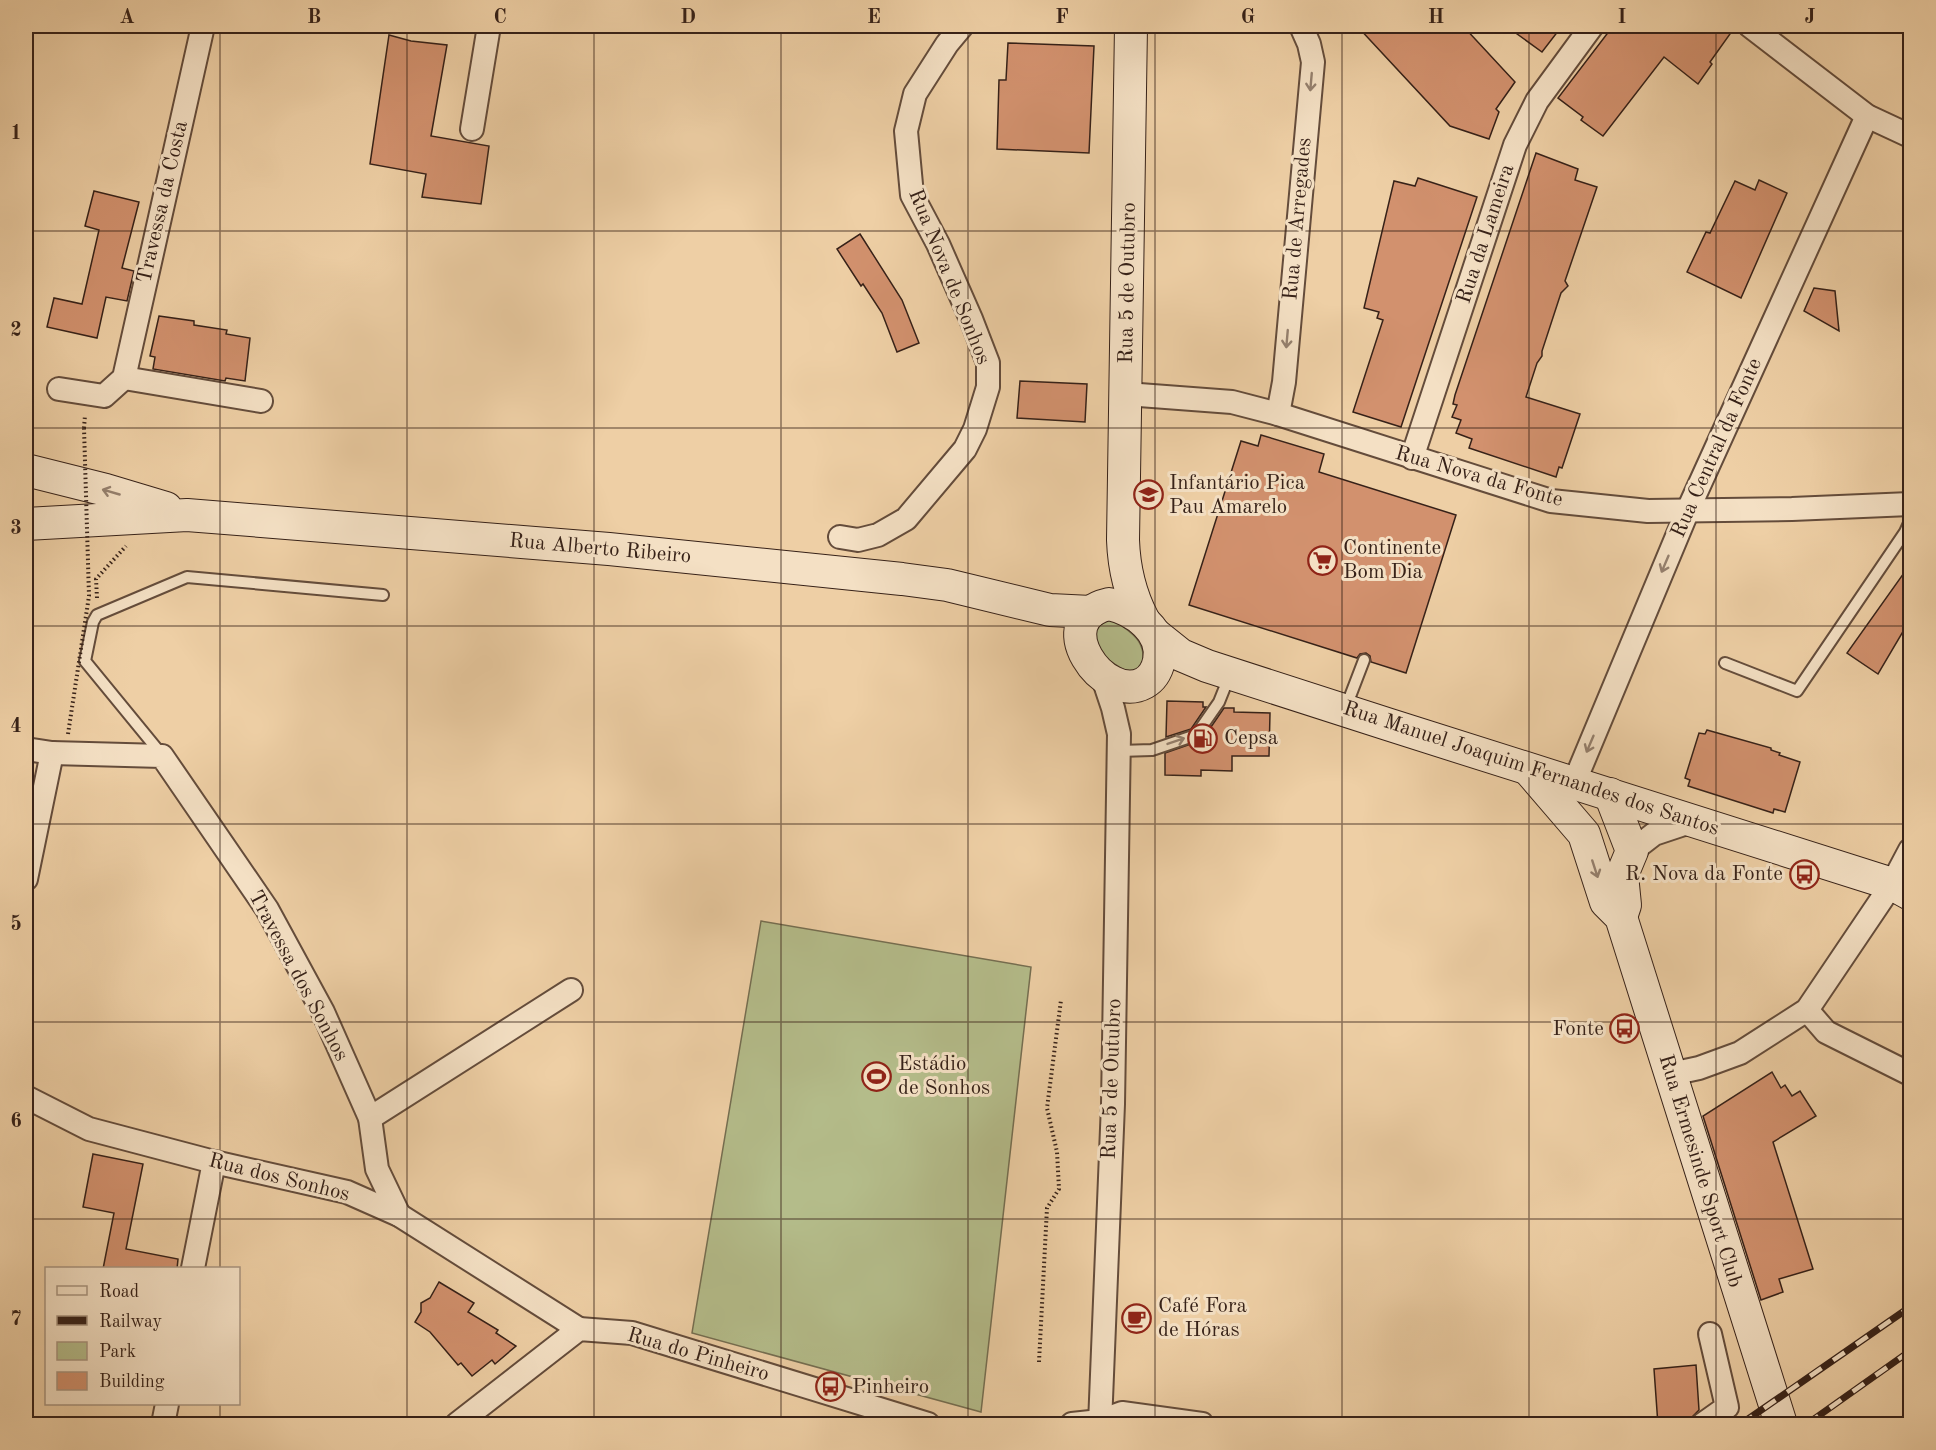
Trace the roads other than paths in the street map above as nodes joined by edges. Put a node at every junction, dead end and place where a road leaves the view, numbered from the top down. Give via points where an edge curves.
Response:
1 (203, 26) edge
2 (489, 26) edge
3 (962, 26) edge
4 (1131, 26) edge
5 (1301, 26) edge
6 (1592, 26) edge
7 (1750, 26) edge
8 (1867, 116) junction
9 (472, 129) dead end
10 (1911, 136) edge
11 (124, 378) junction
12 (59, 389) dead end
13 (1126, 394) junction
14 (261, 401) dead end
15 (1278, 414) junction
16 (1412, 458) junction
17 (26, 470) edge
18 (1911, 504) edge
19 (1688, 510) junction
20 (187, 515) junction
21 (1911, 521) edge
22 (26, 524) edge
23 (840, 537) dead end
24 (1123, 540) junction
25 (383, 595) dead end
26 (1011, 602) junction
27 (1095, 609) junction
28 (1149, 627) junction
29 (1364, 660) dead end
30 (1725, 663) dead end
31 (1096, 667) junction
32 (1219, 670) junction
33 (1151, 677) junction
34 (1345, 710) junction
35 (1119, 742) junction
36 (26, 749) edge
37 (52, 753) junction
38 (162, 756) junction
39 (1529, 770) junction
40 (1574, 783) junction
41 (1610, 794) junction
42 (1693, 821) junction
43 (1584, 834) junction
44 (1911, 850) edge
45 (1632, 851) junction
46 (26, 879) edge
47 (1901, 889) edge
48 (1621, 917) junction
49 (571, 990) dead end
50 (1807, 1010) junction
51 (1671, 1074) junction
52 (1911, 1074) edge
53 (26, 1097) edge
54 (370, 1118) junction
55 (214, 1162) junction
56 (399, 1215) junction
57 (193, 1267) edge
58 (579, 1329) junction
59 (1710, 1334) dead end
60 (167, 1405) edge
61 (1100, 1423) edge
62 (163, 1425) edge
63 (458, 1425) edge
64 (928, 1425) edge
65 (1072, 1425) edge
66 (1202, 1425) edge
67 (1703, 1425) edge
68 (1781, 1425) edge

1 - 11 street, Travessa da Costa
2 - 9 street
3 - 23 street, Rua Nova de Sonhos via 915,94 906,131 912,195 971,319 988,363 988,387 965,449 906,519 878,535 858,540
4 - 13 main road, Rua 5 de Outubro
5 -> 15 street, Rua de Arregades via 1313,62
6 - 16 street, Rua da Lameira via 1537,101 1515,145
7 - 8 street
8 - 10 street
8 - 19 street, Rua Central da Fonte
11 - 12 street via 104,396
11 - 14 street
13 - 15 street, Rua Nova da Fonte via 1232,402
13 - 24 main road, Rua 5 de Outubro
15 - 16 street, Rua Nova da Fonte
16 - 19 street, Rua Nova da Fonte via 1551,501 1648,511
20 -> 17 main road, Rua Alberto Ribeiro
18 - 19 street, Rua Nova da Fonte
19 -> 40 street, Rua Central da Fonte
20 - 22 main road, Rua Alberto Ribeiro
20 - 26 main road, Rua Alberto Ribeiro via 609,549 891,578 947,585
21 - 30 lane via 1797,691
24 - 27 main road, Rua 5 de Outubro via 1112,585
24 - 28 main road, Rua 5 de Outubro via 1130,589
25 - 38 lane via 187,577 97,615 85,661
26 - 27 main road, Rua Alberto Ribeiro via 1050,610
26 - 31 main road, Rua Alberto Ribeiro via 1060,631
27 - 28 main road via 1110,604 1125,608
27 - 31 main road via 1081,625 1080,642
28 - 32 main road, Rua Manuel Joaquim Fernandes dos Santos via 1181,655
28 - 33 main road via 1161,653
29 - 34 lane
31 - 33 main road via 1117,685 1130,686
31 - 35 street, Rua 5 de Outubro via 1113,708
32 - 33 main road via 1182,665
32 - 34 main road, Rua Manuel Joaquim Fernandes dos Santos
35 -> 32 lane via 1152,750 1196,735 1219,702
33 - 35 street, Rua 5 de Outubro via 1127,704
34 - 39 main road, Rua Manuel Joaquim Fernandes dos Santos
35 - 61 street, Rua 5 de Outubro via 1113,1104
36 - 37 street
37 - 38 street
37 - 46 street
38 - 54 street, Travessa dos Sonhos via 267,909 322,1012
39 - 40 main road, Rua Manuel Joaquim Fernandes dos Santos
39 - 43 main road, Rua Ermesinde Sport Club
40 - 41 main road, Rua Manuel Joaquim Fernandes dos Santos
41 - 42 main road, Rua Manuel Joaquim Fernandes dos Santos
41 - 43 main road
41 - 45 main road
42 - 45 street via 1654,834
42 - 47 main road, Rua Manuel Joaquim Fernandes dos Santos
43 -> 48 main road, Rua Ermesinde Sport Club via 1606,902
44 - 47 street
45 - 48 main road, Rua Ermesinde Sport Club via 1622,875 1625,905
47 - 50 street
48 - 51 main road, Rua Ermesinde Sport Club
49 - 54 street
50 - 51 street via 1740,1053
50 - 52 street via 1826,1032
51 - 68 main road, Rua Ermesinde Sport Club
53 - 55 street, Rua dos Sonhos via 89,1129
54 - 56 street, Travessa dos Sonhos via 377,1169
55 - 56 street, Rua dos Sonhos via 347,1192
55 - 57 street
56 - 58 street, Rua dos Sonhos
58 - 63 street
58 - 64 street, Rua do Pinheiro via 632,1333
59 - 67 street via 1726,1407
60 - 62 street
61 - 65 street
61 - 66 street via 1122,1413

